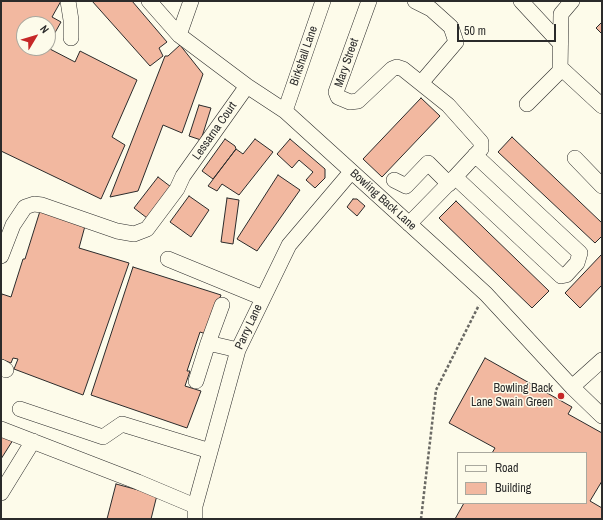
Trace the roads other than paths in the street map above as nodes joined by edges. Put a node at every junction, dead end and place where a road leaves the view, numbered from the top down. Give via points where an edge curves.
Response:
1 (68, 1) edge
2 (149, 1) edge
3 (192, 1) edge
4 (323, 1) edge
5 (369, 1) edge
6 (415, 1) edge
7 (520, 1) edge
8 (572, 1) edge
9 (179, 35) junction
10 (71, 38) dead end
11 (560, 43) junction
12 (560, 72) junction
13 (421, 83) junction
14 (247, 86) junction
15 (527, 104) dead end
16 (602, 106) edge
17 (285, 112) junction
18 (475, 155) junction
19 (574, 158) dead end
20 (351, 172) junction
21 (394, 180) dead end
22 (452, 181) junction
23 (602, 186) edge
24 (408, 224) junction
25 (1, 256) edge
26 (168, 259) dead end
27 (263, 298) junction
28 (222, 305) dead end
29 (208, 343) junction
30 (238, 350) junction
31 (602, 360) edge
32 (196, 380) dead end
33 (572, 387) junction
34 (20, 409) dead end
35 (602, 416) edge
36 (1, 429) edge
37 (33, 441) junction
38 (210, 451) junction
39 (1, 494) edge
40 (195, 512) edge
41 (186, 519) edge

1 - 10 street
2 - 9 street, Bowling Back Lane
3 - 9 street
4 - 17 street, Birkshall Lane
5 - 13 street, Mary Street via 336,92 338,97 350,102 358,101 397,67
6 - 13 street via 431,9 451,27 456,42
7 - 11 street
8 - 11 street via 561,14
9 - 14 street, Bowling Back Lane
11 - 12 street
12 - 15 street
12 - 16 street via 562,70
13 - 18 street, Mary Street via 448,105 481,142 481,149
14 - 17 street, Bowling Back Lane
14 - 25 street, Lessarna Court via 147,229 134,234 117,231 34,204 25,207 13,224
17 - 20 street, Bowling Back Lane
18 - 22 street
18 - 22 street via 580,253 577,263 566,275 561,276
19 - 23 street
20 - 24 street, Bowling Back Lane
20 - 27 street, Parry Lane via 288,245
21 - 22 street via 406,186 428,163
22 - 24 street
24 - 33 street, Bowling Back Lane via 486,294
26 - 27 street
27 - 30 street, Parry Lane
28 - 29 street
29 - 30 street
29 - 32 street
30 - 38 street, Parry Lane
31 - 33 street
33 - 35 street, Bowling Back Lane
34 - 38 street via 103,437 122,424
36 - 37 street
37 - 39 street
37 - 40 street via 138,482
38 - 40 street, Parry Lane
40 - 41 street, Parry Lane

